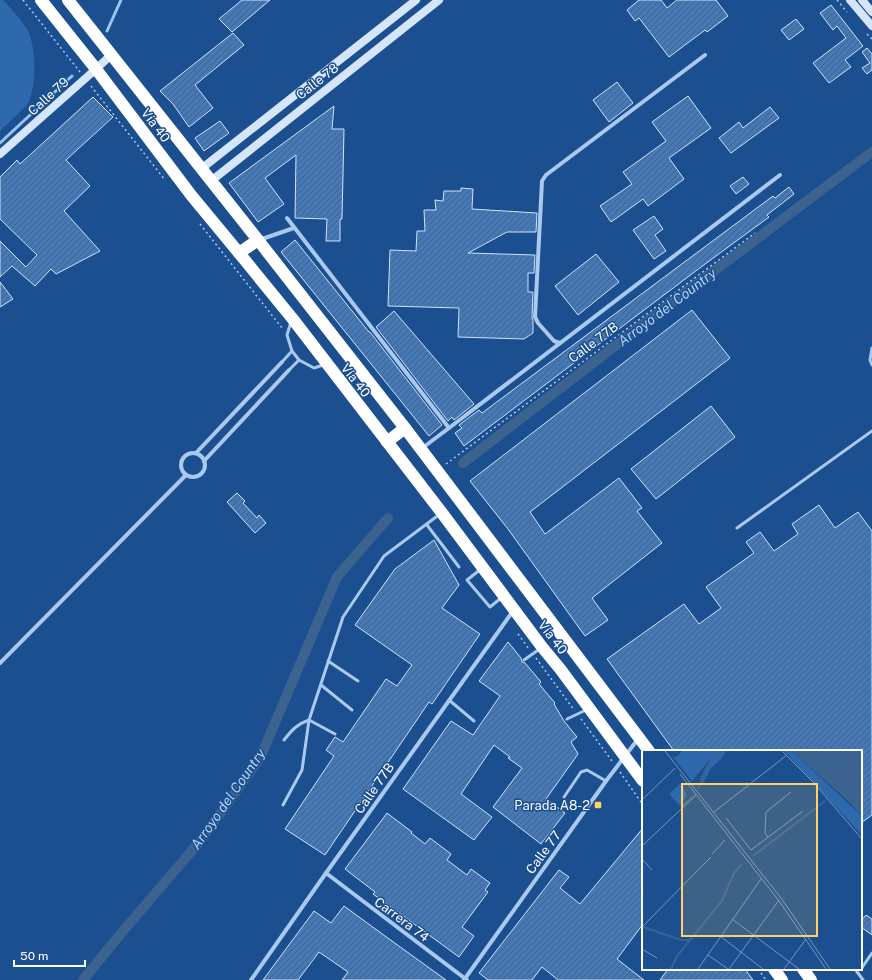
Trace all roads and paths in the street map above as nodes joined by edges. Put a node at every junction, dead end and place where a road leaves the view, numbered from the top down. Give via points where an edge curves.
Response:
1 (41, 0) edge
2 (68, 0) edge
3 (416, 0) edge
4 (439, 0) edge
5 (850, 0) edge
6 (862, 0) edge
7 (872, 12) edge
8 (872, 26) edge
9 (705, 54) dead end
10 (111, 55) junction
11 (96, 70) junction
12 (0, 154) edge
13 (201, 169) junction
14 (780, 175) dead end
15 (211, 181) junction
16 (287, 218) dead end
17 (294, 228) junction
18 (755, 233) dead end
19 (263, 238) junction
20 (240, 253) junction
21 (292, 318) junction
22 (560, 343) junction
23 (872, 348) edge
24 (292, 351) junction
25 (299, 360) junction
26 (282, 362) joint
27 (326, 364) junction
28 (872, 365) edge
29 (289, 370) joint
30 (405, 428) junction
31 (449, 428) junction
32 (872, 431) edge
33 (387, 442) junction
34 (425, 446) junction
35 (196, 453) junction
36 (204, 461) junction
37 (442, 467) dead end
38 (186, 475) junction
39 (442, 513) junction
40 (427, 525) junction
41 (737, 528) dead end
42 (459, 568) dead end
43 (483, 568) junction
44 (504, 595) junction
45 (514, 609) junction
46 (506, 619) junction
47 (538, 651) junction
48 (579, 657) junction
49 (524, 660) dead end
50 (328, 661) junction
51 (0, 663) edge
52 (561, 670) junction
53 (358, 681) dead end
54 (321, 685) junction
55 (449, 700) junction
56 (589, 708) junction
57 (352, 710) dead end
58 (577, 715) junction
59 (567, 719) dead end
60 (309, 720) junction
61 (474, 721) dead end
62 (335, 734) dead end
63 (639, 737) junction
64 (284, 740) dead end
65 (648, 750) edge
66 (625, 756) junction
67 (617, 768) junction
68 (642, 780) edge
69 (606, 781) junction
70 (564, 797) dead end
71 (642, 804) edge
72 (283, 805) dead end
73 (326, 873) junction
74 (872, 953) edge
75 (862, 968) edge
76 (759, 970) edge
77 (775, 970) edge
78 (804, 970) edge
79 (856, 970) edge
80 (860, 970) edge
81 (858, 973) junction
82 (465, 979) edge
83 (251, 980) edge
84 (766, 980) edge
85 (782, 980) edge
86 (811, 980) edge
87 (863, 980) edge

1 - 11 highway, Vía 40
2 - 10 highway, Vía 40
3 - 13 main road, Calle 78
4 - 15 main road, Calle 78
5 - 8 main road
6 - 7 main road
9 - 22 street via 543,178 535,317 554,341
10 - 11 main road, Calle 79
10 - 13 highway, Vía 40
11 - 12 main road, Calle 79
11 - 20 highway, Vía 40 via 191,195
13 - 15 highway, Vía 40
14 - 22 street
15 - 19 highway, Vía 40
16 - 17 street
17 - 19 street
17 - 31 street
18 - 37 path, Calle 77B
19 - 20 highway
19 - 30 highway, Vía 40
20 - 21 highway, Vía 40
21 - 24 lane via 287,335
21 - 27 highway, Vía 40
22 - 31 street
23 - 28 lane
24 - 25 lane
24 - 26 lane
25 - 27 lane via 314,368
25 - 29 lane
26 - 35 street
27 - 33 highway, Vía 40
29 - 36 street
30 - 33 highway
30 - 34 highway, Vía 40
31 - 34 street
32 - 41 lane
33 - 39 highway, Vía 40
34 - 48 highway, Vía 40
35 - 36 street
35 - 38 street via 183,458 181,469
36 - 38 street via 204,468 200,474 193,477
38 - 51 street
39 - 40 lane
39 - 43 highway, Vía 40
40 - 42 lane
40 - 50 lane via 384,556 343,616
43 - 44 highway, Vía 40
43 - 44 lane via 467,580 490,607
44 - 45 highway, Vía 40
45 - 46 street, Calle 77B
45 - 47 highway, Vía 40
46 - 47 path
46 - 55 street, Calle 77B
47 - 49 lane
47 - 52 highway, Vía 40
47 - 58 path
48 - 52 highway
48 - 63 highway, Vía 40
50 - 53 lane
50 - 54 lane
52 - 56 highway, Vía 40
54 - 57 lane
54 - 60 lane
55 - 61 lane
55 - 73 street, Calle 77B
56 - 58 lane
56 - 66 highway, Vía 40
58 - 59 lane
58 - 67 path
60 - 62 lane
60 - 64 lane via 294,727
60 - 72 lane via 303,765
63 - 65 highway, Vía 40
63 - 66 street, Calle 77
66 - 67 street, Calle 77
66 - 68 highway, Vía 40
67 - 69 street, Calle 77
67 - 71 path
69 - 70 lane via 587,770 581,772
69 - 82 street, Calle 77
73 - 82 street, Carrera 74
73 - 83 street, Calle 77B
74 - 75 lane
76 - 84 path
77 - 85 highway
78 - 86 highway
79 - 81 lane
80 - 81 lane
81 - 87 lane

